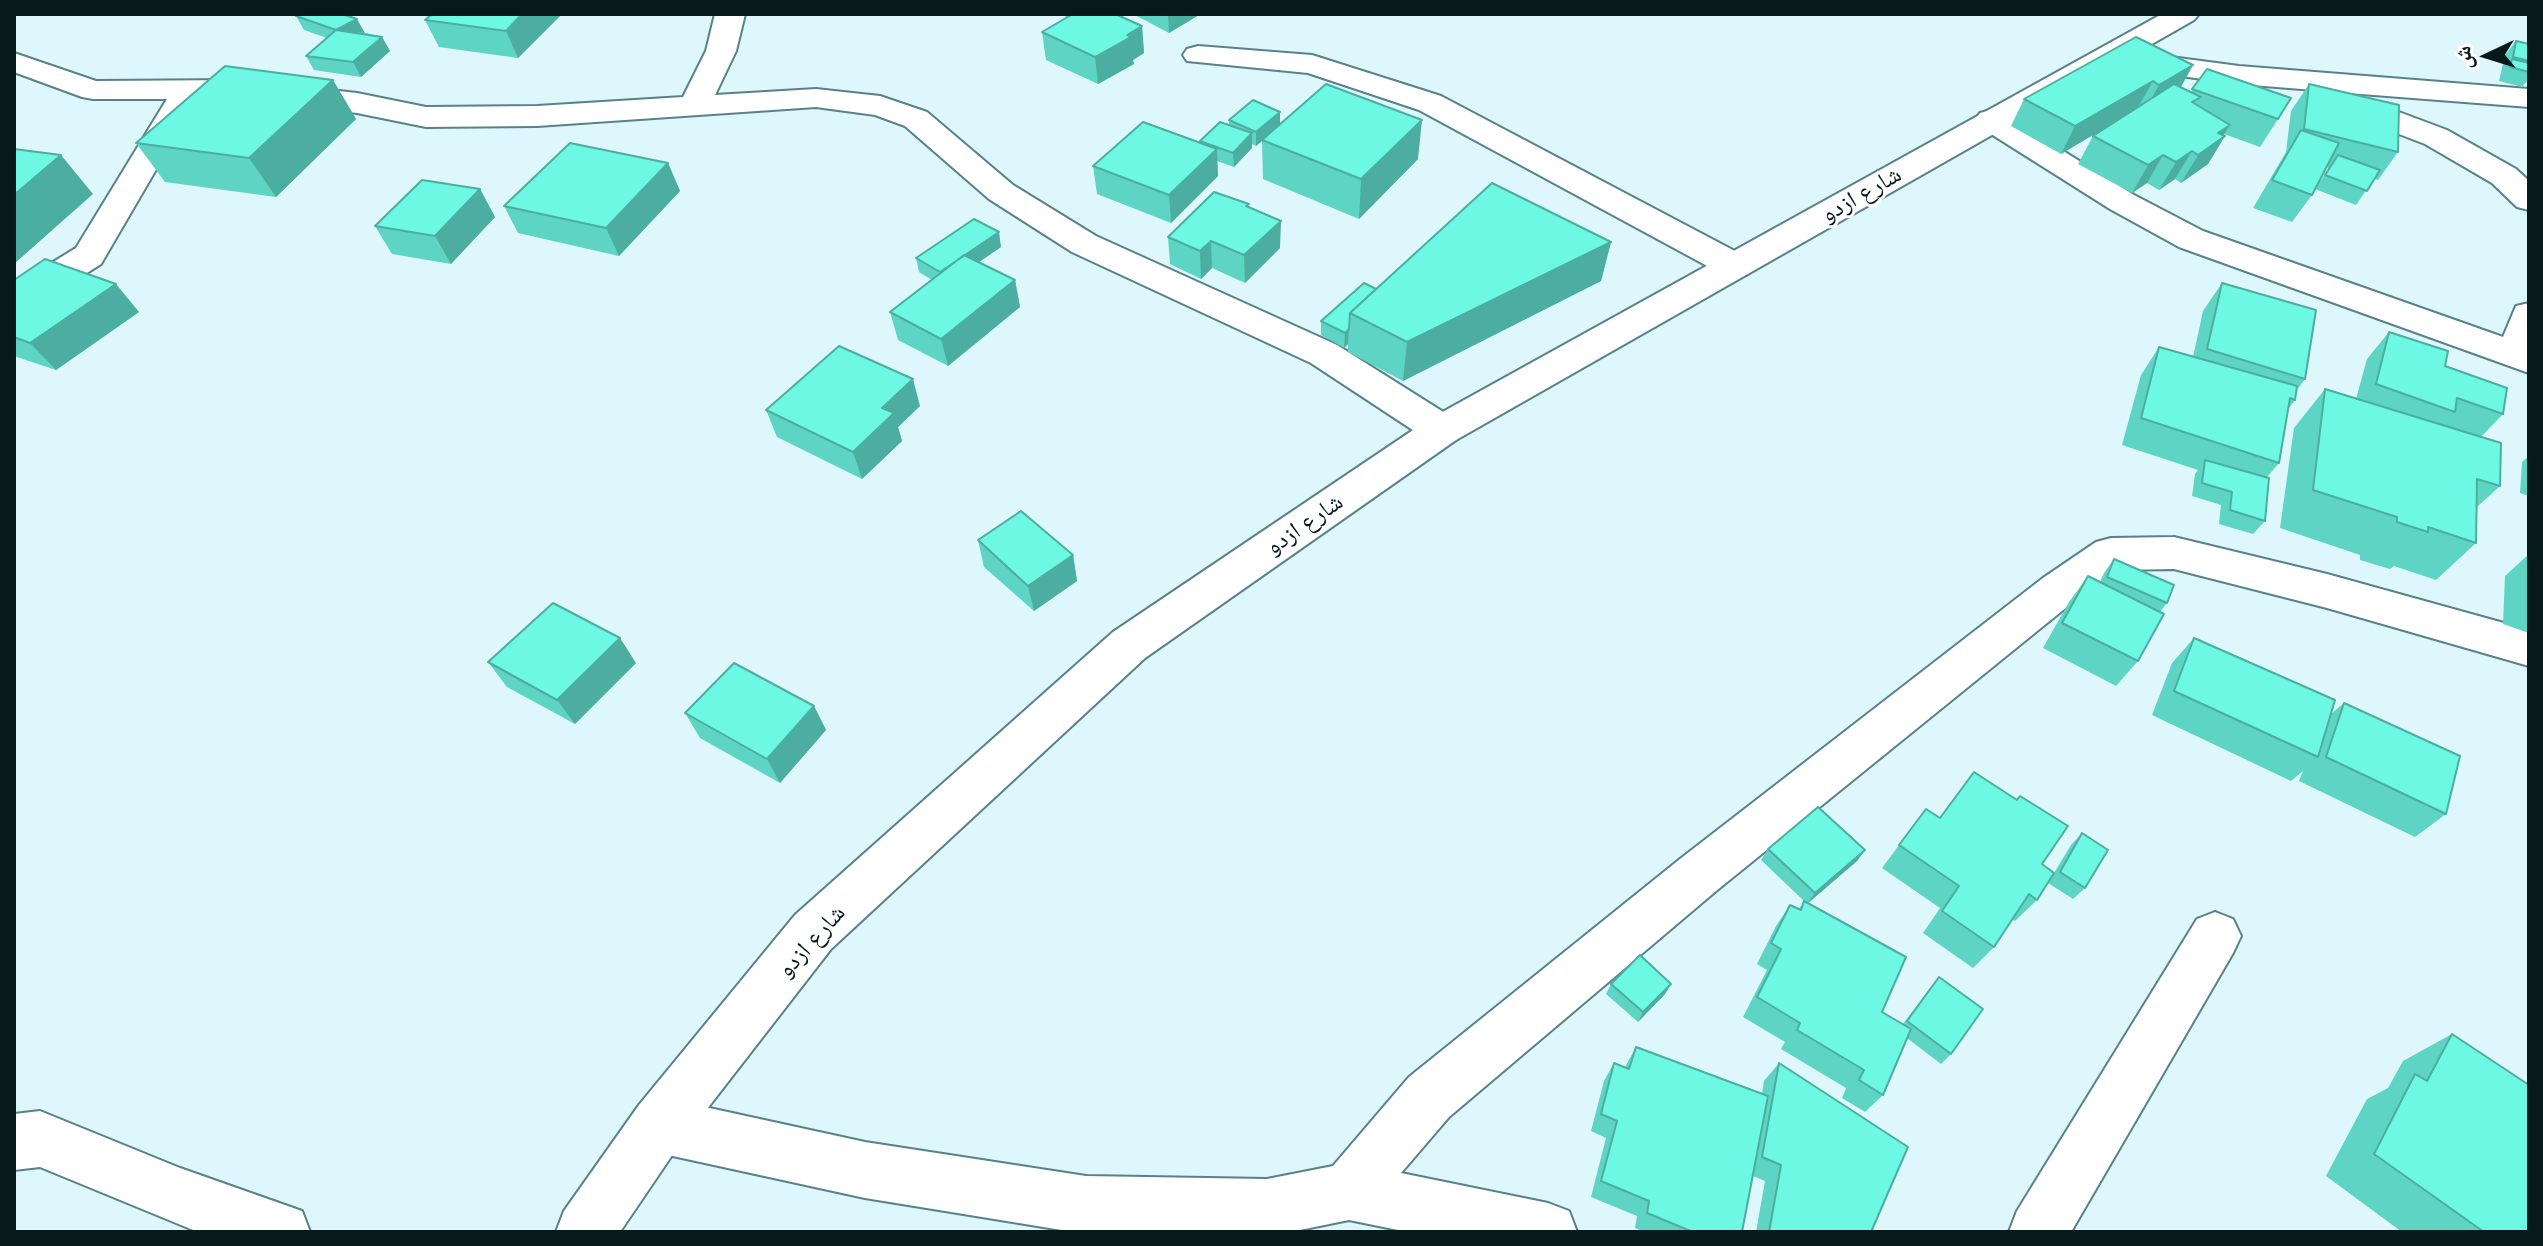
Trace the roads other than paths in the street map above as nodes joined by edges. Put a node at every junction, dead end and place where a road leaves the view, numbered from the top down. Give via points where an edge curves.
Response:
1 (730, 14) edge
2 (2184, 14) edge
3 (1198, 55) dead end
4 (2096, 61) junction
5 (2148, 61) junction
6 (14, 62) edge
7 (187, 90) junction
8 (2529, 98) edge
9 (693, 108) junction
10 (1991, 120) junction
11 (2529, 200) edge
12 (1735, 266) junction
13 (14, 302) edge
14 (2529, 315) edge
15 (2522, 358) edge
16 (1442, 430) junction
17 (2529, 648) edge
18 (2215, 936) dead end
19 (659, 1125) junction
20 (14, 1142) edge
21 (1349, 1191) junction
22 (281, 1232) edge
23 (585, 1232) edge
24 (1548, 1232) edge
25 (2038, 1232) edge

1 - 9 street via 721,51
2 - 4 street, شارع ازدو
3 - 12 street via 1312,64 1430,103
4 - 5 street
4 - 10 street, شارع ازدو
5 - 8 street via 2239,75
5 - 11 street via 2334,98 2436,137 2504,176
6 - 7 street via 93,90
7 - 9 street via 255,91 426,117
7 - 13 street via 89,256
9 - 16 street via 816,98 880,106 916,119 1001,192 1084,244 1324,354
10 - 12 street, شارع ازدو
10 - 15 street via 2191,239
12 - 16 street, شارع ازدو
14 - 15 street
16 - 19 street, شارع ازدو via 1129,645 813,932
17 - 21 street via 2174,553 2111,554 2058,590 1698,875 1429,1097
18 - 25 street
19 - 21 street via 865,1170 1086,1205 1267,1208
19 - 23 street, شارع ازدو
20 - 22 street via 40,1139
21 - 24 street

